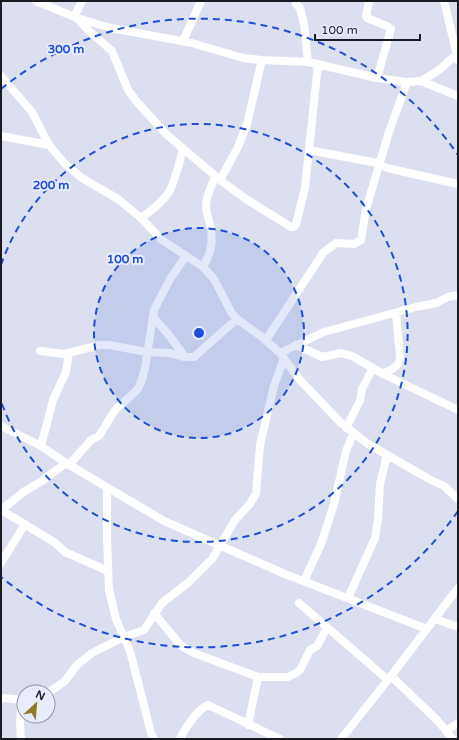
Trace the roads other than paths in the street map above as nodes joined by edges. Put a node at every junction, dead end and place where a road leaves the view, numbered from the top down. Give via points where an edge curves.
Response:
1 (36, 1) edge
2 (82, 1) edge
3 (201, 1) edge
4 (296, 1) edge
5 (369, 1) edge
6 (444, 1) edge
7 (76, 17) junction
8 (183, 41) junction
9 (457, 57) edge
10 (262, 60) junction
11 (308, 62) junction
12 (318, 64) junction
13 (1, 76) edge
14 (377, 78) junction
15 (407, 82) junction
16 (421, 82) junction
17 (458, 96) edge
18 (1, 136) edge
19 (49, 145) junction
20 (183, 149) junction
21 (309, 150) junction
22 (380, 165) junction
23 (217, 178) junction
24 (458, 184) edge
25 (141, 218) junction
26 (186, 256) junction
27 (203, 267) junction
28 (458, 295) edge
29 (396, 313) junction
30 (153, 317) junction
31 (237, 319) junction
32 (266, 340) junction
33 (296, 345) junction
34 (40, 351) dead end
35 (147, 352) junction
36 (69, 353) junction
37 (282, 356) junction
38 (185, 357) junction
39 (373, 368) junction
40 (383, 374) junction
41 (458, 410) edge
42 (1, 426) edge
43 (346, 428) junction
44 (353, 434) junction
45 (41, 446) junction
46 (387, 455) junction
47 (67, 464) junction
48 (107, 488) junction
49 (458, 499) edge
50 (1, 510) edge
51 (25, 524) junction
52 (220, 546) junction
53 (1, 563) edge
54 (108, 570) junction
55 (304, 581) junction
56 (458, 588) edge
57 (348, 598) junction
58 (299, 603) dead end
59 (154, 613) junction
60 (435, 619) junction
61 (458, 627) edge
62 (327, 628) junction
63 (427, 629) junction
64 (124, 637) junction
65 (258, 677) junction
66 (390, 678) junction
67 (56, 687) edge
68 (1, 698) edge
69 (16, 699) edge
70 (458, 723) edge
71 (20, 724) edge
72 (248, 725) junction
73 (447, 730) junction
74 (21, 739) edge
75 (154, 739) edge
76 (180, 739) edge
77 (280, 739) edge
78 (341, 739) edge
79 (453, 739) edge

1 - 7 street
2 - 7 street
3 - 8 street
4 - 11 street via 304,24
5 - 14 street via 367,18 391,29
6 - 9 street
7 - 8 street via 111,28
7 - 20 street via 112,51 125,85 137,102
8 - 10 street via 226,54
9 - 16 street
10 - 11 street
10 - 23 street via 247,124 238,148
11 - 12 street
12 - 14 street
12 - 21 street
13 - 19 street via 32,112
14 - 15 street
15 - 16 street
15 - 22 street
16 - 17 street
18 - 19 street
19 - 25 street via 82,178 118,199
20 - 23 street
20 - 25 street via 169,192 154,209
21 - 22 street
21 - 23 street via 305,188 294,227 246,199
22 - 24 street
22 - 32 street via 364,217 360,240 354,244 336,243 323,253
23 - 27 street via 205,206 211,228 212,249
25 - 26 street via 162,240
26 - 27 street
26 - 30 street via 170,279
27 - 31 street via 214,279
28 - 29 street
29 - 33 street via 324,332
29 - 40 street via 399,364
30 - 35 street
30 - 38 street
31 - 32 street
31 - 38 street via 194,357
32 - 37 street
33 - 37 street
33 - 39 street via 322,357 344,353
34 - 36 street
35 - 36 street via 100,345
35 - 38 street
35 - 47 street via 142,379 136,392 118,406 99,436 90,440
36 - 45 street via 66,372 53,400
37 - 43 street via 310,391
37 - 52 street via 260,445 256,494 235,520
39 - 40 street
39 - 43 street
40 - 41 street
42 - 45 street
43 - 44 street
44 - 46 street
44 - 55 street via 321,544
45 - 47 street
46 - 49 street via 444,486
46 - 57 street via 380,484 375,538
47 - 48 street
47 - 50 street via 24,491
48 - 52 street via 164,521
48 - 54 street
50 - 51 street
51 - 53 street
51 - 54 street via 65,552
52 - 55 street
52 - 59 street via 212,559 189,582 162,602
54 - 64 street via 116,618
55 - 57 street
56 - 60 street
57 - 63 street
58 - 62 street
59 - 64 street via 144,630
59 - 65 street via 183,647
60 - 61 street
60 - 63 street
62 - 65 street via 296,673 288,677
62 - 66 street
63 - 66 street
64 - 67 street via 84,658 65,681
64 - 75 street
65 - 72 street
66 - 73 street
66 - 78 street
68 - 69 street
70 - 73 street
71 - 74 street
72 - 76 street via 208,705 194,717
72 - 77 street
73 - 79 street

